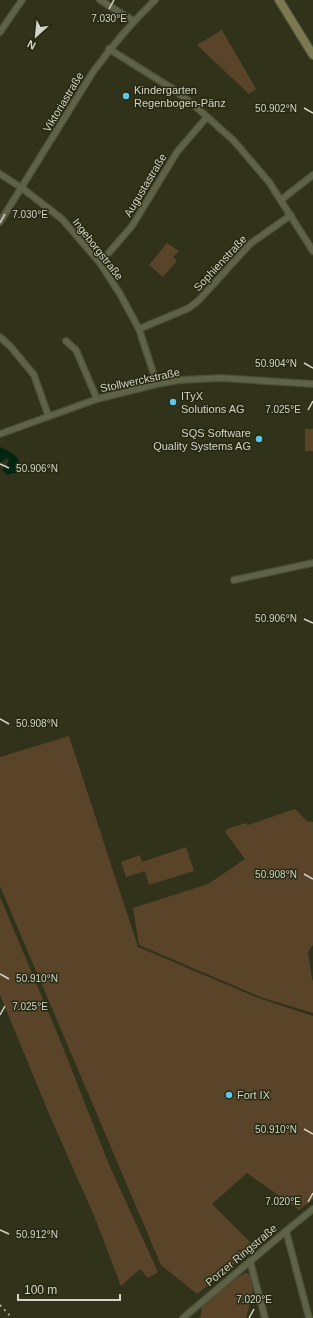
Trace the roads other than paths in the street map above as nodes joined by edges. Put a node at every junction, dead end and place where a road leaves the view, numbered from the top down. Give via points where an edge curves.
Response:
1 (22, 0) edge
2 (100, 0) edge
3 (155, 0) edge
4 (279, 0) edge
5 (134, 21) junction
6 (2, 24) edge
7 (0, 32) edge
8 (109, 49) junction
9 (313, 55) edge
10 (207, 117) junction
11 (0, 174) edge
12 (313, 175) edge
13 (22, 188) junction
14 (281, 200) junction
15 (291, 215) junction
16 (0, 222) edge
17 (313, 251) edge
18 (100, 263) junction
19 (140, 329) junction
20 (0, 337) edge
21 (66, 341) dead end
22 (157, 384) junction
23 (313, 384) edge
24 (97, 398) junction
25 (48, 415) junction
26 (0, 434) edge
27 (313, 563) edge
28 (234, 580) dead end
29 (313, 1210) edge
30 (286, 1230) junction
31 (250, 1261) junction
32 (183, 1318) edge
33 (265, 1318) edge
34 (309, 1318) edge

1 - 6 street
2 - 5 street
3 - 5 street, Viktoriastraße
4 - 9 main road
5 - 8 street, Viktoriastraße
6 - 7 street
8 - 10 street via 173,89
8 - 13 street, Viktoriastraße
10 - 14 street via 251,160
10 - 18 street, Augustastraße via 177,152 132,226
11 - 13 street, Ingeborgstraße
12 - 14 street
13 - 16 street, Viktoriastraße
13 - 18 street, Ingeborgstraße via 62,219
14 - 15 street
15 - 17 street
15 - 19 street, Sophienstraße via 250,244 200,300 189,308
18 - 19 street, Ingeborgstraße
19 - 22 street, Ingeborgstraße
20 - 25 street via 34,375
21 - 24 street via 76,350
22 - 23 street, Stollwerckstraße via 220,378
22 - 24 street, Stollwerckstraße
24 - 25 street, Stollwerckstraße
25 - 26 street, Stollwerckstraße
27 - 28 street
29 - 30 street, Porzer Ringstraße
30 - 31 street, Porzer Ringstraße
30 - 34 street
31 - 32 street, Porzer Ringstraße
31 - 33 street

